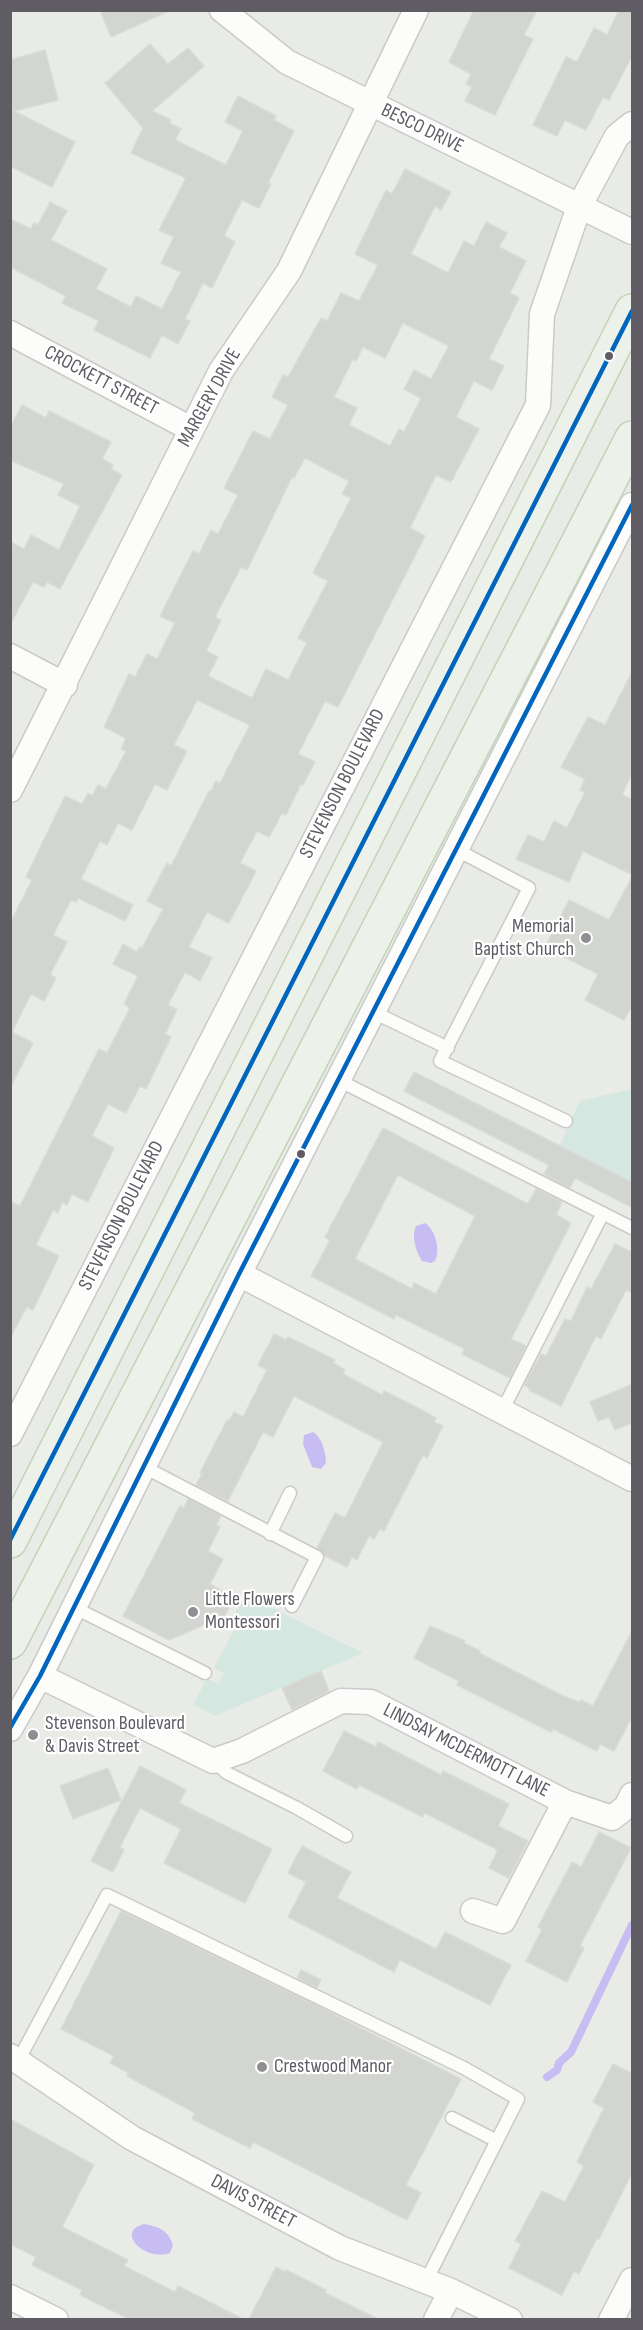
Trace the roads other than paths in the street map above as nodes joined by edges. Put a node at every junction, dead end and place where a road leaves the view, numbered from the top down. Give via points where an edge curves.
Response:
1 (222, 10) edge
2 (416, 10) edge
3 (370, 104) junction
4 (633, 124) edge
5 (579, 207) junction
6 (633, 231) edge
7 (633, 311) edge
8 (10, 333) edge
9 (191, 429) junction
10 (633, 438) edge
11 (633, 505) edge
12 (10, 656) edge
13 (65, 685) junction
14 (10, 790) edge
15 (457, 850) junction
16 (373, 1012) junction
17 (448, 1048) junction
18 (338, 1080) junction
19 (566, 1121) dead end
20 (603, 1213) junction
21 (633, 1228) edge
22 (239, 1274) junction
23 (501, 1411) junction
24 (10, 1434) edge
25 (144, 1467) junction
26 (633, 1479) edge
27 (290, 1493) dead end
28 (270, 1534) junction
29 (10, 1541) edge
30 (292, 1606) dead end
31 (74, 1607) junction
32 (10, 1642) edge
33 (205, 1673) dead end
34 (40, 1676) junction
35 (10, 1729) edge
36 (213, 1761) junction
37 (633, 1795) edge
38 (565, 1802) junction
39 (346, 1836) dead end
40 (473, 1911) dead end
41 (14, 2058) edge
42 (452, 2118) dead end
43 (497, 2141) junction
44 (633, 2280) edge
45 (426, 2281) junction
46 (451, 2290) junction
47 (10, 2297) edge
48 (56, 2319) edge
49 (436, 2319) edge
50 (510, 2319) edge
51 (611, 2319) edge

1 - 3 street, BESCO DRIVE via 287,62
2 - 3 street, MARGERY DRIVE
3 - 5 street, BESCO DRIVE
3 - 9 street, MARGERY DRIVE via 289,271 221,371
4 - 5 street, STEVENSON BOULEVARD via 617,136
5 - 6 street, BESCO DRIVE
5 - 24 street, STEVENSON BOULEVARD via 542,314 538,405
7 - 29 main road
8 - 9 street, CROCKETT STREET
9 - 13 street, MARGERY DRIVE
10 - 32 main road
11 - 15 street
12 - 13 street
13 - 14 street, MARGERY DRIVE
15 - 16 street
15 - 17 lane via 529,888
16 - 17 lane
16 - 18 street
17 - 19 lane via 440,1061
18 - 20 lane
18 - 22 street
20 - 21 lane
20 - 23 lane
22 - 23 street
22 - 25 street
23 - 26 street
25 - 28 lane
25 - 31 street
27 - 28 lane
28 - 30 lane via 317,1557
31 - 33 lane
31 - 34 street
34 - 35 street
34 - 36 street
36 - 38 street, LINDSAY MCDERMOTT LANE via 242,1751 341,1701 371,1702
36 - 39 lane via 226,1773
37 - 38 street, LINDSAY MCDERMOTT LANE via 612,1818
38 - 40 street, LINDSAY MCDERMOTT LANE via 503,1921
41 - 43 lane via 107,1895 464,2068 518,2099
41 - 45 street, DAVIS STREET via 132,2138 340,2248
42 - 43 lane
43 - 45 lane
44 - 51 street
45 - 46 street, DAVIS STREET
46 - 49 street
46 - 50 street, DAVIS STREET
47 - 48 street

